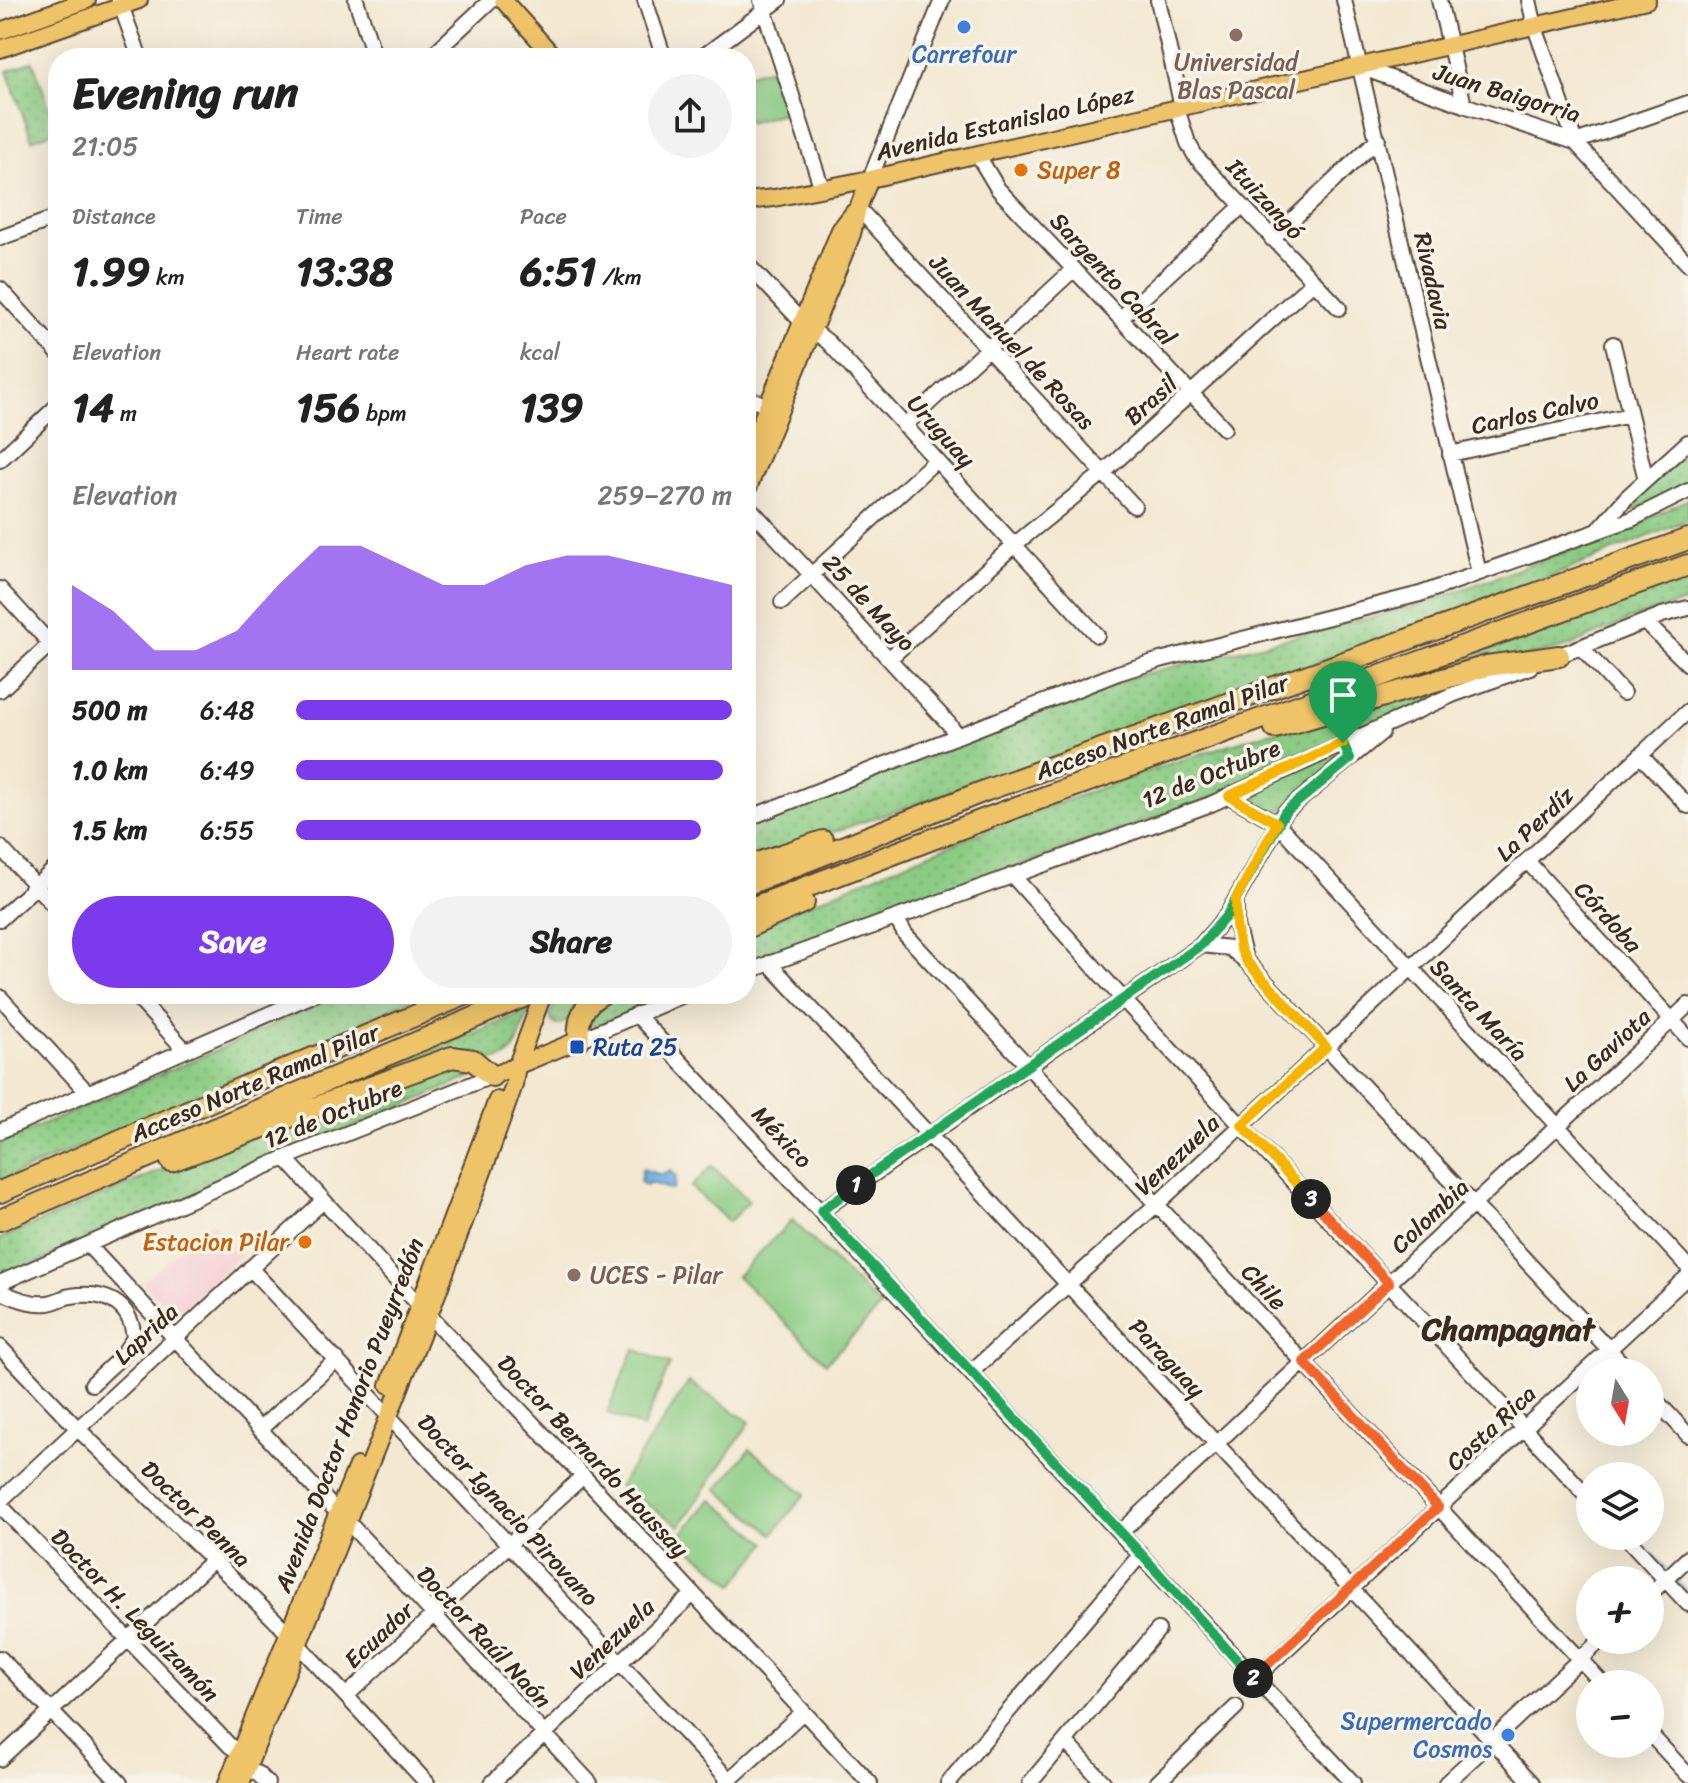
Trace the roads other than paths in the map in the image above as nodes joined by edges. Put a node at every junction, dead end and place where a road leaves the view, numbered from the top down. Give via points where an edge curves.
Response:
1 (139, 0) edge
2 (356, 0) edge
3 (491, 0) edge
4 (503, 0) edge
5 (645, 0) edge
6 (779, 0) edge
7 (942, 0) edge
8 (1158, 0) edge
9 (1344, 0) edge
10 (1439, 0) edge
11 (1529, 0) edge
12 (1647, 0) edge
13 (120, 3) edge
14 (82, 5) edge
15 (762, 5) edge
16 (1535, 27) junction
17 (0, 31) edge
18 (1450, 45) junction
19 (136, 48) edge
20 (372, 48) edge
21 (440, 48) edge
22 (546, 48) edge
23 (661, 48) edge
24 (713, 48) edge
25 (0, 49) edge
26 (1360, 67) junction
27 (1688, 103) edge
28 (1464, 105) junction
29 (1180, 108) junction
30 (1378, 139) junction
31 (1575, 142) junction
32 (977, 154) junction
33 (870, 179) junction
34 (822, 189) junction
35 (756, 199) edge
36 (1242, 206) junction
37 (858, 208) junction
38 (48, 221) edge
39 (0, 238) edge
40 (1272, 239) junction
41 (1688, 264) edge
42 (1074, 269) junction
43 (756, 273) edge
44 (1313, 282) junction
45 (0, 289) edge
46 (1339, 308) dead end
47 (1120, 319) junction
48 (806, 324) junction
49 (48, 342) edge
50 (1613, 344) dead end
51 (987, 350) junction
52 (1191, 394) junction
53 (756, 401) edge
54 (773, 408) junction
55 (48, 414) edge
56 (1630, 415) junction
57 (904, 426) junction
58 (1224, 428) dead end
59 (756, 439) edge
60 (1688, 442) edge
61 (1450, 454) junction
62 (0, 460) edge
63 (935, 461) junction
64 (756, 462) edge
65 (1103, 473) junction
66 (1646, 480) junction
67 (1688, 491) edge
68 (1134, 506) dead end
69 (756, 515) edge
70 (1688, 526) edge
71 (1600, 528) junction
72 (1688, 539) edge
73 (1014, 545) junction
74 (1688, 565) edge
75 (1479, 573) junction
76 (812, 574) junction
77 (1555, 586) junction
78 (0, 589) edge
79 (782, 602) dead end
80 (1688, 608) edge
81 (1645, 622) junction
82 (1097, 635) dead end
83 (48, 636) edge
84 (1581, 647) junction
85 (48, 651) edge
86 (1559, 656) junction
87 (890, 658) junction
88 (1688, 664) edge
89 (0, 690) edge
90 (1623, 693) dead end
91 (1688, 711) edge
92 (1394, 721) junction
93 (957, 736) junction
94 (1343, 743) junction
95 (1170, 753) junction
96 (1641, 756) junction
97 (1350, 759) junction
98 (987, 790) junction
99 (1229, 796) junction
100 (1688, 806) edge
101 (1014, 808) junction
102 (756, 815) edge
103 (1277, 823) junction
104 (0, 847) edge
105 (1528, 862) junction
106 (756, 864) edge
107 (48, 875) edge
108 (1012, 875) junction
109 (756, 881) edge
110 (36, 886) junction
111 (48, 899) edge
112 (1236, 899) junction
113 (756, 906) edge
114 (896, 918) junction
115 (0, 919) edge
116 (756, 924) edge
117 (1238, 933) junction
118 (1219, 937) junction
119 (1247, 962) junction
120 (769, 963) junction
121 (756, 968) edge
122 (1411, 969) junction
123 (0, 997) edge
124 (1122, 998) junction
125 (143, 1004) edge
126 (292, 1004) edge
127 (409, 1004) edge
128 (443, 1004) edge
129 (504, 1004) edge
130 (539, 1004) edge
131 (590, 1004) edge
132 (661, 1004) edge
133 (1688, 1005) edge
134 (636, 1014) junction
135 (533, 1020) junction
136 (1671, 1020) junction
137 (1688, 1038) edge
138 (572, 1043) junction
139 (1326, 1047) junction
140 (185, 1050) junction
141 (517, 1065) junction
142 (1028, 1065) junction
143 (492, 1076) junction
144 (248, 1085) junction
145 (88, 1093) junction
146 (1242, 1125) junction
147 (1557, 1127) junction
148 (0, 1131) edge
149 (929, 1133) junction
150 (285, 1158) junction
151 (0, 1192) edge
152 (323, 1201) junction
153 (1157, 1204) junction
154 (1474, 1205) junction
155 (821, 1211) junction
156 (2, 1219) edge
157 (88, 1245) junction
158 (1688, 1267) edge
159 (250, 1268) junction
160 (1688, 1276) edge
161 (0, 1283) edge
162 (1389, 1283) junction
163 (1069, 1285) junction
164 (0, 1291) edge
165 (424, 1310) junction
166 (175, 1337) junction
167 (0, 1347) edge
168 (1609, 1350) junction
169 (1617, 1358) edge
170 (337, 1359) junction
171 (1304, 1362) junction
172 (971, 1372) junction
173 (92, 1384) dead end
174 (1664, 1409) edge
175 (386, 1411) junction
176 (77, 1428) junction
177 (1523, 1428) junction
178 (260, 1429) junction
179 (1688, 1435) edge
180 (1217, 1444) junction
181 (583, 1476) junction
182 (1576, 1484) edge
183 (0, 1503) edge
184 (1438, 1507) junction
185 (342, 1517) junction
186 (1121, 1532) junction
187 (509, 1544) junction
188 (1638, 1550) edge
189 (1141, 1554) junction
190 (1688, 1558) edge
191 (212, 1561) junction
192 (1665, 1579) junction
193 (1351, 1588) junction
194 (693, 1594) junction
195 (1688, 1604) edge
196 (433, 1615) junction
197 (1158, 1630) dead end
198 (294, 1639) junction
199 (127, 1640) junction
200 (1586, 1654) edge
201 (0, 1658) edge
202 (1580, 1659) junction
203 (619, 1663) junction
204 (1590, 1670) edge
205 (1254, 1679) junction
206 (346, 1696) junction
207 (1236, 1707) dead end
208 (51, 1712) junction
209 (803, 1712) junction
210 (544, 1734) junction
211 (1492, 1740) junction
212 (1065, 1741) junction
213 (1664, 1749) edge
214 (0, 1759) edge
215 (243, 1768) edge
216 (1688, 1775) edge
217 (729, 1782) edge
218 (120, 1783) edge
219 (227, 1783) edge
220 (267, 1783) edge
221 (427, 1783) edge
222 (492, 1783) edge
223 (590, 1783) edge
224 (870, 1783) edge
225 (948, 1783) edge
226 (1030, 1783) edge
227 (1104, 1783) edge
228 (1157, 1783) edge
229 (1353, 1783) edge
230 (1446, 1783) edge
231 (1532, 1783) edge

1 - 13 main road
2 - 20 street
3 - 21 street
4 - 22 main road
5 - 23 street
6 - 15 street
7 - 33 street
8 - 29 street, Ituizangó
9 - 26 street, Rivadavia
10 - 18 street
11 - 16 street
12 - 16 main road, Avenida Estanislao López
13 - 14 main road
13 - 19 street
14 - 17 main road
14 - 25 main road
15 - 24 street
15 - 34 street
16 - 18 main road, Avenida Estanislao López
16 - 31 street
18 - 26 main road, Avenida Estanislao López
18 - 28 street
26 - 28 street, Juan Baigorria
26 - 29 main road, Avenida Estanislao López
26 - 30 street, Rivadavia
27 - 31 street, Juan Baigorria
28 - 31 street, Juan Baigorria
29 - 32 main road, Avenida Estanislao López
29 - 36 street, Ituizangó via 1191,150
30 - 40 street
30 - 61 street, Rivadavia
31 - 41 street
32 - 33 main road, Avenida Estanislao López
32 - 42 street, Sargento Cabral via 998,189
33 - 34 main road, Avenida Estanislao López
33 - 37 main road
34 - 35 main road, Avenida Estanislao López
36 - 40 street, Ituizangó
36 - 47 street
37 - 48 main road via 852,234
37 - 51 street, Juan Manuel de Rosas
38 - 39 street
40 - 44 street, Ituizangó
42 - 47 street, Sargento Cabral
42 - 51 street
43 - 48 street, Uruguay
44 - 46 street, Ituizangó
44 - 52 street, Brasil
45 - 49 street
47 - 52 street, Sargento Cabral
48 - 54 main road
48 - 57 street, Uruguay
50 - 56 street
51 - 57 street
51 - 65 street, Juan Manuel de Rosas
52 - 58 street, Sargento Cabral
52 - 65 street, Brasil
53 - 54 street
54 - 59 main road
54 - 64 main road
55 - 62 street
56 - 61 street, Carlos Calvo
56 - 66 street
57 - 63 street, Uruguay
60 - 66 street
61 - 75 street, Rivadavia
63 - 73 street, Uruguay
63 - 76 street
65 - 68 street, Juan Manuel de Rosas
65 - 73 street, Brasil
66 - 71 street
67 - 71 street via 1651,511
69 - 76 street, 25 de Mayo
70 - 77 highway
71 - 75 street
72 - 77 highway, Acceso Norte Ramal Pilar
73 - 82 street, Uruguay
73 - 87 street, Brasil
74 - 95 highway, Acceso Norte Ramal Pilar
75 - 93 street via 1407,598 1140,666
76 - 79 street
76 - 87 street, 25 de Mayo
77 - 98 highway, Acceso Norte Ramal Pilar
78 - 83 street
80 - 81 street, 12 de Octubre
81 - 84 street, 12 de Octubre
81 - 88 street
84 - 86 street, 12 de Octubre
84 - 90 street
85 - 89 street
86 - 92 street, 12 de Octubre
86 - 95 highway via 1487,666
87 - 93 street, 25 de Mayo
91 - 96 street, La Perdíz
92 - 94 street, 12 de Octubre
92 - 97 street
93 - 102 street
94 - 97 street
94 - 99 street, 12 de Octubre
95 - 101 highway, Acceso Norte Ramal Pilar
96 - 100 street
96 - 105 street, La Perdíz
97 - 103 street
98 - 106 highway
98 - 109 highway, Acceso Norte Ramal Pilar
99 - 103 street, Santa María
99 - 108 street, 12 de Octubre
101 - 113 highway, Acceso Norte Ramal Pilar
101 - 116 highway
103 - 112 street
103 - 122 street, Santa María
104 - 110 street
105 - 122 street, La Perdíz
105 - 136 street, Córdoba
107 - 110 street
108 - 114 street, 12 de Octubre
108 - 124 street
110 - 111 street
110 - 115 street
112 - 117 street
112 - 118 street
114 - 120 street, 12 de Octubre
114 - 142 street, Chile
117 - 118 street
117 - 119 street
118 - 119 street
118 - 124 street
119 - 139 street
120 - 121 street, 12 de Octubre
120 - 149 street, Paraguay
122 - 139 street, Venezuela
122 - 147 street, Santa María
123 - 145 street
124 - 142 street
124 - 146 street
125 - 140 street
126 - 140 street
127 - 144 highway
128 - 144 highway, Acceso Norte Ramal Pilar
129 - 156 highway, Acceso Norte Ramal Pilar
130 - 135 main road, Avenida Doctor Honorio Pueyrredón
131 - 138 highway
132 - 134 street, 12 de Octubre
133 - 136 street, La Gaviota
134 - 138 street, 12 de Octubre
134 - 155 street, México
135 - 138 main road via 546,1040
135 - 141 main road, Avenida Doctor Honorio Pueyrredón
136 - 137 street, Córdoba
136 - 147 street, La Gaviota
138 - 141 main road, 12 de Octubre
139 - 146 street, Venezuela
139 - 154 street
140 - 145 street
141 - 143 main road, 12 de Octubre
141 - 165 main road, Avenida Doctor Honorio Pueyrredón via 504,1082
142 - 149 street
142 - 153 street, Chile
143 - 150 street, 12 de Octubre
143 - 156 highway via 473,1060 452,1057
144 - 151 highway, Acceso Norte Ramal Pilar
145 - 148 street
146 - 153 street, Venezuela
146 - 162 street
147 - 154 street, Colombia
147 - 158 street, Santa María
149 - 155 street
149 - 163 street, Paraguay
150 - 152 street, Doctor Bernardo Houssay
150 - 157 street, 12 de Octubre
152 - 159 street, Laprida
152 - 165 street, Doctor Bernardo Houssay
153 - 163 street, Venezuela
153 - 171 street, Chile
154 - 162 street, Colombia
154 - 168 street
155 - 172 street, México
157 - 161 street, 12 de Octubre
157 - 166 street, Doctor Raúl Naón
159 - 166 street, Laprida
159 - 170 street, Doctor Ignacio Pirovano
160 - 168 street, Costa Rica
162 - 171 street, Colombia
162 - 177 street
163 - 172 street, Venezuela
163 - 180 street, Paraguay
164 - 173 street via 45,1304 75,1295 120,1305 134,1338
165 - 175 main road, Avenida Doctor Honorio Pueyrredón
165 - 181 street, Doctor Bernardo Houssay
166 - 176 street, Laprida
166 - 178 street, Doctor Raúl Naón
167 - 176 street, Doctor Penna
168 - 169 street
168 - 177 street, Costa Rica
170 - 175 street, Doctor Ignacio Pirovano
170 - 178 street
171 - 180 street, Colombia
171 - 184 street, Chile
172 - 186 street, México
174 - 179 street
175 - 185 main road, Avenida Doctor Honorio Pueyrredón
175 - 187 street, Doctor Ignacio Pirovano
176 - 183 street, Laprida
176 - 191 street, Doctor Penna
177 - 182 street
177 - 184 street, Costa Rica
178 - 185 street, Doctor Raúl Naón
180 - 186 street, Colombia
180 - 193 street, Paraguay
181 - 187 street, Ecuador
181 - 194 street, Doctor Bernardo Houssay
183 - 199 street, Doctor H. Leguizamón
184 - 193 street, Costa Rica
184 - 202 street, Chile
185 - 196 street, Doctor Raúl Naón
185 - 198 main road, Avenida Doctor Honorio Pueyrredón
186 - 189 street, México
187 - 196 street, Ecuador
187 - 203 street, Doctor Ignacio Pirovano
188 - 192 street
189 - 205 street, México
189 - 225 street
190 - 192 street
191 - 198 street, Doctor Penna
191 - 199 street
192 - 195 street
193 - 205 street, Costa Rica
193 - 211 street, Paraguay
194 - 203 street, Venezuela
194 - 209 street, Doctor Bernardo Houssay
196 - 206 street, Ecuador
196 - 210 street, Doctor Raúl Naón
197 - 212 street
198 - 206 street, Doctor Penna
198 - 215 main road, Avenida Doctor Honorio Pueyrredón
199 - 208 street
199 - 215 street, Doctor H. Leguizamón via 230,1746
200 - 202 street
201 - 208 street
202 - 204 street, Chile
202 - 211 street
203 - 210 street, Venezuela
203 - 217 street, Doctor Ignacio Pirovano
205 - 229 street, México
206 - 221 street, Doctor Penna
207 - 228 street
208 - 214 street
208 - 218 street
209 - 217 street
209 - 224 street, Doctor Bernardo Houssay
210 - 222 street, Venezuela
210 - 223 street, Doctor Raúl Naón
211 - 230 street
211 - 231 street, Paraguay
212 - 226 street
212 - 227 street
213 - 216 street
215 - 219 main road, Avenida Doctor Honorio Pueyrredón
215 - 220 street, Doctor H. Leguizamón

